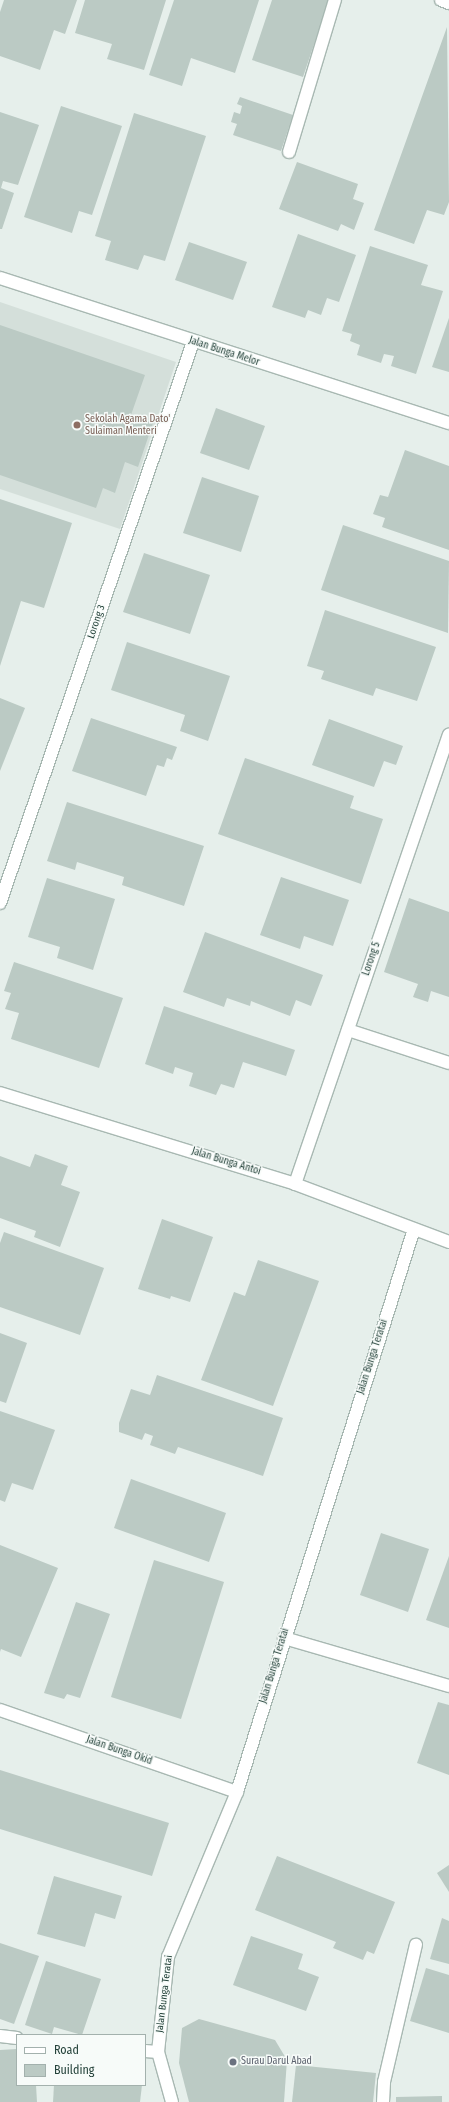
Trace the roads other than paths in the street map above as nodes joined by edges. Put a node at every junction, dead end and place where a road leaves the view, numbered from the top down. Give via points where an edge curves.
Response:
1 (335, 0) edge
2 (441, 0) edge
3 (449, 2) edge
4 (288, 152) dead end
5 (0, 278) edge
6 (193, 342) junction
7 (449, 424) edge
8 (449, 735) edge
9 (5, 874) edge
10 (0, 903) edge
11 (348, 1030) junction
12 (449, 1063) edge
13 (0, 1093) edge
14 (296, 1184) junction
15 (414, 1229) junction
16 (449, 1242) edge
17 (284, 1638) junction
18 (449, 1686) edge
19 (0, 1710) edge
20 (237, 1792) junction
21 (416, 1945) dead end
22 (0, 2036) edge
23 (16, 2038) edge
24 (146, 2051) edge
25 (158, 2052) junction
26 (172, 2102) edge
27 (383, 2102) edge

1 - 4 street
2 - 3 street
5 - 6 street, Jalan Bunga Melor
6 - 7 street, Jalan Bunga Melor
6 - 9 street, Lorong 3
8 - 11 street, Lorong 5
9 - 10 street, Lorong 3
11 - 12 street
11 - 14 street, Lorong 5
13 - 14 street, Jalan Bunga Antoi
14 - 15 street, Jalan Bunga Antoi
15 - 16 street, Jalan Bunga Antoi
15 - 17 street, Jalan Bunga Teratai
17 - 18 street
17 - 20 street, Jalan Bunga Teratai
19 - 20 street, Jalan Bunga Okid
20 - 25 street, Jalan Bunga Teratai via 168,1958
21 - 27 street via 384,2082
22 - 23 street
24 - 25 street
25 - 26 street, Jalan Bunga Teratai

